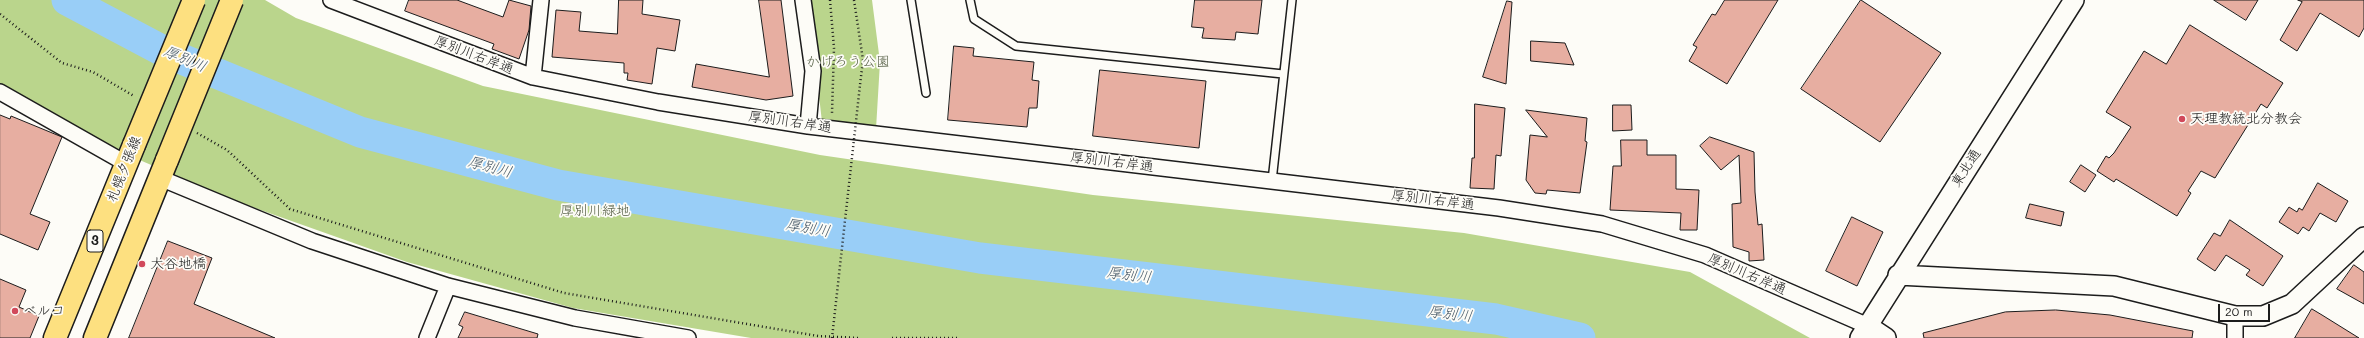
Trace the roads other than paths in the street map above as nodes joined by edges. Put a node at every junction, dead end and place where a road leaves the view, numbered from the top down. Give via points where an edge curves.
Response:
1 (194, 0) edge
2 (232, 0) edge
3 (331, 0) edge
4 (541, 0) edge
5 (803, 0) edge
6 (911, 0) edge
7 (970, 0) edge
8 (1292, 0) edge
9 (2074, 0) edge
10 (1283, 74) junction
11 (533, 77) junction
12 (0, 92) edge
13 (926, 93) dead end
14 (808, 126) junction
15 (130, 154) junction
16 (163, 169) junction
17 (1272, 181) junction
18 (2364, 237) edge
19 (1898, 275) junction
20 (448, 286) junction
21 (2236, 316) junction
22 (1864, 332) edge
23 (55, 338) edge
24 (95, 338) edge
25 (427, 338) edge
26 (688, 338) edge
27 (1886, 338) edge
28 (2235, 338) edge

1 - 15 main road, 札幌夕張線 / 3, bridge
2 - 16 main road, bridge
3 - 11 street, 厚別川右岸通
4 - 11 street
5 - 14 street via 813,71
6 - 13 lane
7 - 10 lane via 974,19 1016,46
8 - 10 lane
9 - 19 street, 東北通
10 - 17 lane
11 - 14 street, 厚別川右岸通 via 658,102
12 - 15 street
14 - 17 street, 厚別川右岸通
15 - 23 main road, 札幌夕張線 / 3
16 - 20 street via 312,241
16 - 24 main road
17 - 22 street, 厚別川右岸通 via 1499,208 1602,224 1705,255
18 - 21 street via 2292,304 2263,316
19 - 21 street via 2114,286
19 - 22 street, 東北通
20 - 25 street
20 - 26 street via 575,318
21 - 28 street
22 - 27 street, 厚別川右岸通

